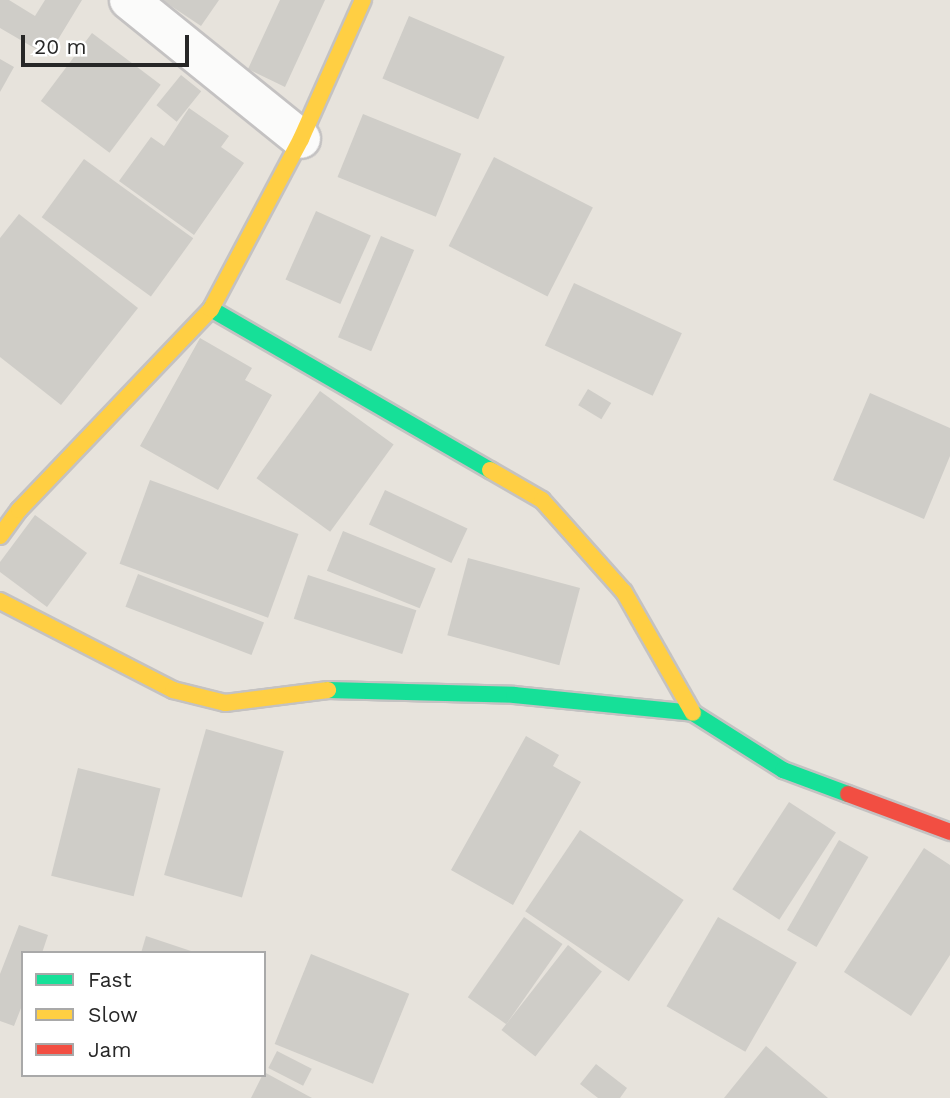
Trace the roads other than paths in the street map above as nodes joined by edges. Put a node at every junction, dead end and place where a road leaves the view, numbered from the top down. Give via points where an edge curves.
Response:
1 (129, 0) edge
2 (363, 0) edge
3 (301, 139) junction
4 (211, 309) junction
5 (0, 536) edge
6 (0, 601) edge
7 (693, 713) junction
8 (950, 832) edge

1 - 3 street
2 - 3 street
3 - 4 street
4 - 5 street via 19,510
4 - 7 street via 542,500 624,592
6 - 7 street via 173,690 225,703 333,689 514,695
7 - 8 street via 783,770

